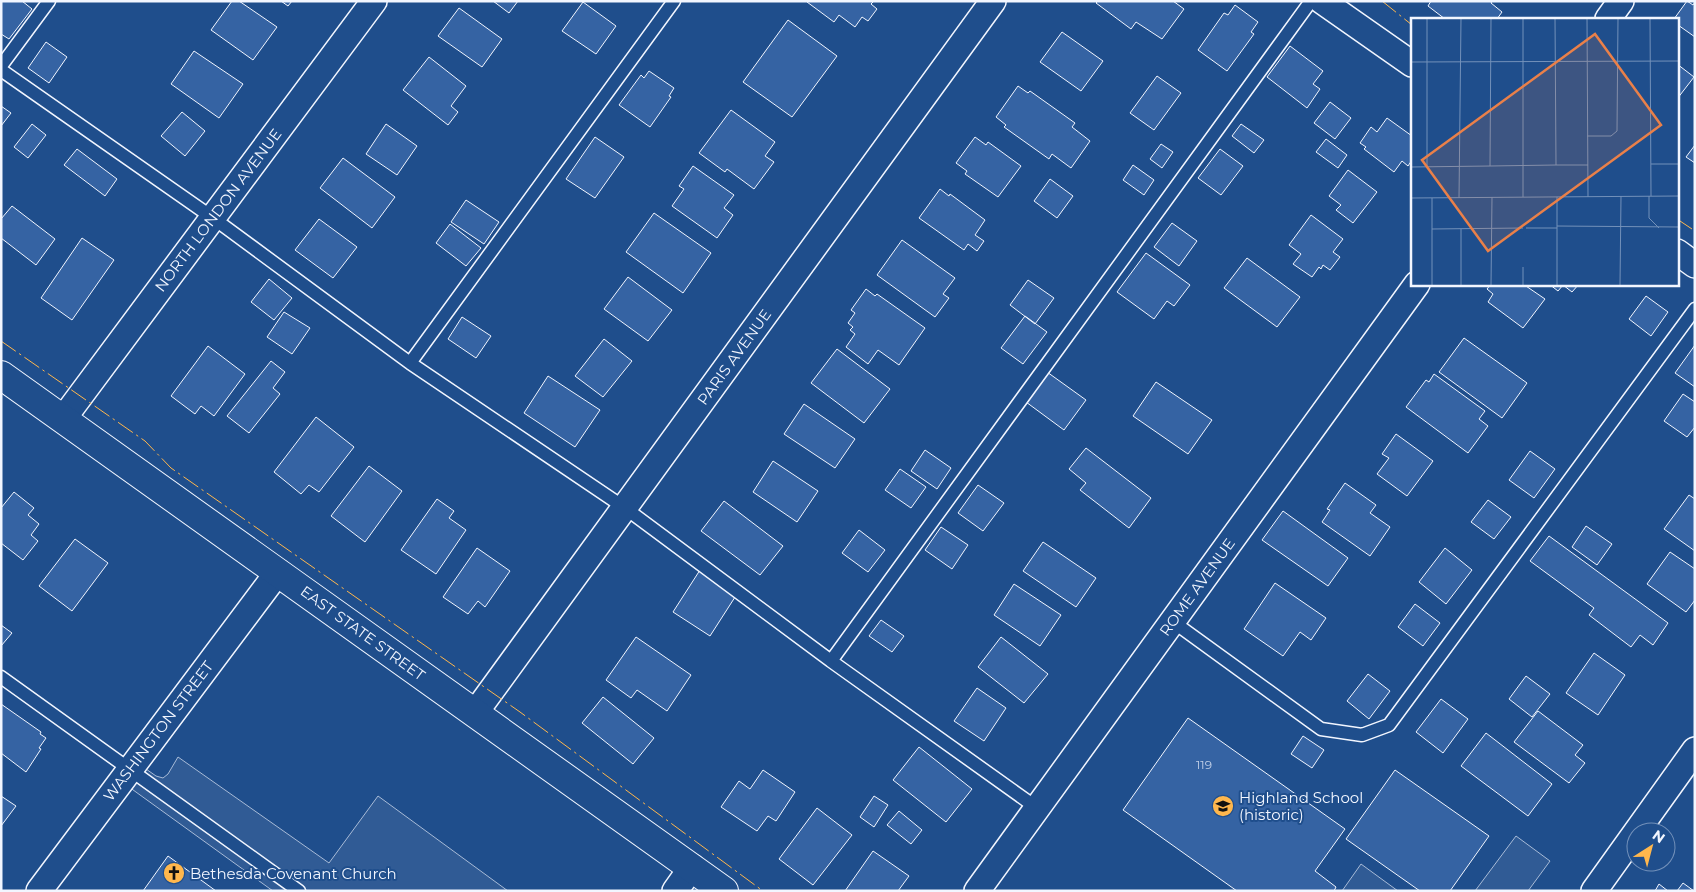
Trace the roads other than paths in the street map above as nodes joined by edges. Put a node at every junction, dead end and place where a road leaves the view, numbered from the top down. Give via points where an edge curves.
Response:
1 (49, 1) edge
2 (374, 1) edge
3 (674, 1) edge
4 (993, 1) edge
5 (1311, 1) edge
6 (1322, 1) edge
7 (1621, 1) edge
8 (1609, 18) edge
9 (1411, 63) edge
10 (1, 68) edge
11 (213, 218) junction
12 (1678, 253) edge
13 (1695, 265) edge
14 (1416, 285) edge
15 (1695, 309) edge
16 (410, 363) junction
17 (1, 375) edge
18 (63, 418) junction
19 (624, 508) junction
20 (278, 572) junction
21 (1172, 621) junction
22 (831, 660) junction
23 (1, 677) edge
24 (475, 713) junction
25 (1695, 750) edge
26 (129, 770) junction
27 (1037, 808) junction
28 (692, 867) junction
29 (39, 891) edge
30 (299, 891) edge
31 (675, 891) edge
32 (724, 891) edge
33 (977, 891) edge
34 (1594, 891) edge

1 - 10 lane
2 - 11 street, NORTH LONDON AVENUE
3 - 16 lane
4 - 19 street, PARIS AVENUE
5 - 22 lane
6 - 9 street
7 - 8 street
10 - 11 lane
11 - 16 lane
11 - 18 street, NORTH LONDON AVENUE
12 - 13 street
14 - 21 street, ROME AVENUE
15 - 21 lane via 1389,726 1362,735 1321,729
16 - 19 lane
17 - 18 main road, EAST STATE STREET
18 - 20 main road, EAST STATE STREET
19 - 22 lane
19 - 24 street, PARIS AVENUE
20 - 24 main road, EAST STATE STREET
20 - 26 street, WASHINGTON STREET
21 - 27 street, ROME AVENUE
22 - 27 lane
23 - 26 lane
24 - 28 main road, EAST STATE STREET
25 - 34 street
26 - 29 street, WASHINGTON STREET
26 - 30 lane
27 - 33 street, ROME AVENUE
28 - 31 street
28 - 32 main road, EAST STATE STREET

